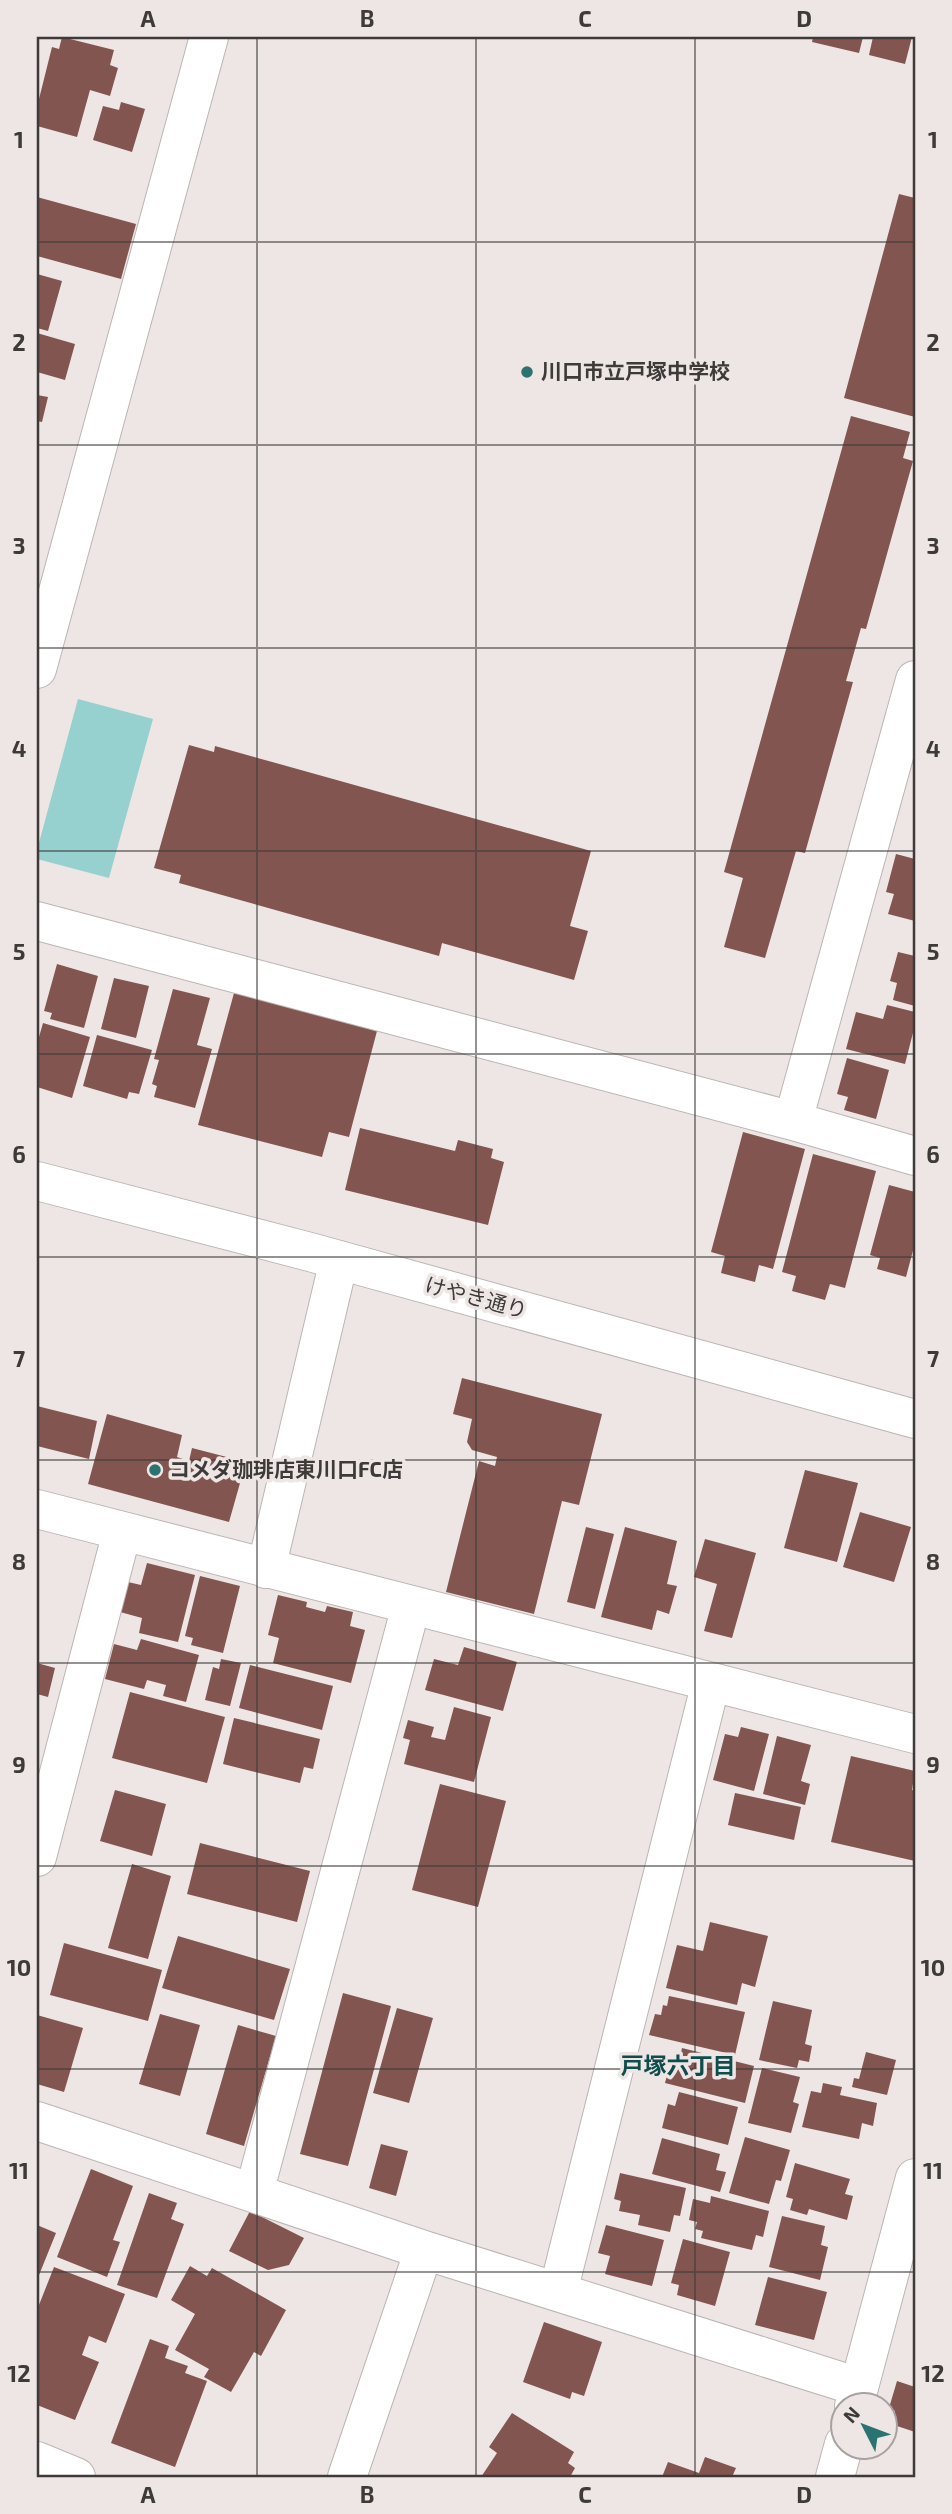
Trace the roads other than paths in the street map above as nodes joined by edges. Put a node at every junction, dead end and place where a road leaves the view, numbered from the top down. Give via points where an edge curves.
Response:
1 (209, 37) edge
2 (37, 669) edge
3 (915, 680) edge
4 (37, 921) edge
5 (793, 1121) junction
6 (915, 1156) edge
7 (37, 1181) edge
8 (339, 1260) junction
9 (914, 1412) edge
10 (37, 1509) edge
11 (122, 1532) junction
12 (266, 1569) junction
13 (411, 1606) junction
14 (711, 1682) junction
15 (915, 1734) edge
16 (37, 1857) edge
17 (37, 2121) edge
18 (915, 2178) edge
19 (254, 2193) junction
20 (424, 2250) junction
21 (904, 2264) edge
22 (558, 2292) junction
23 (845, 2392) edge
24 (857, 2392) edge
25 (37, 2460) edge
26 (76, 2477) edge
27 (347, 2477) edge

1 - 2 street
3 - 5 street
4 - 5 street
5 - 6 street
7 - 8 street, けやき通り
8 - 9 street, けやき通り
8 - 12 street
10 - 11 street
11 - 12 street
11 - 16 street
12 - 13 street
13 - 14 street
13 - 19 street
14 - 15 street
14 - 22 street
17 - 19 street
18 - 21 street
19 - 20 street
20 - 22 street
20 - 27 street
21 - 24 street
22 - 23 street
25 - 26 street

